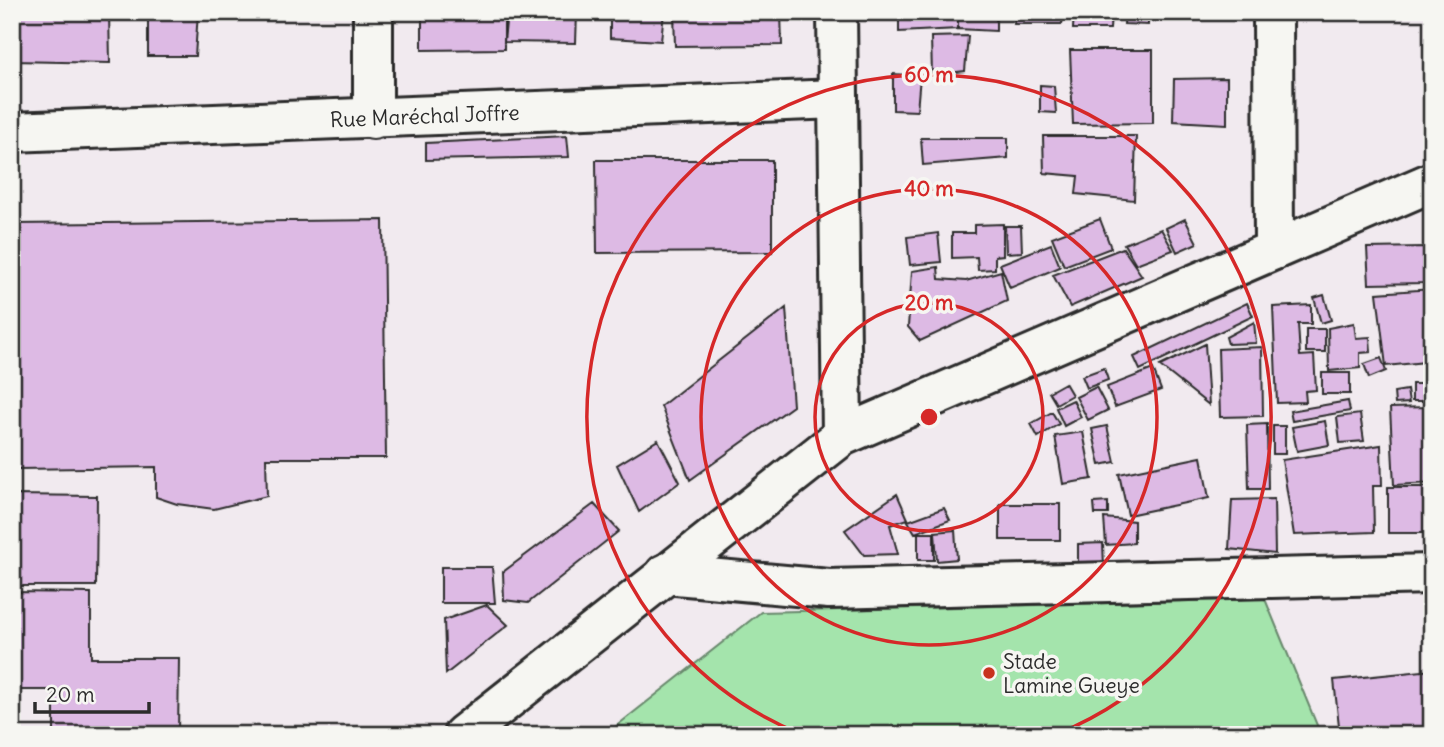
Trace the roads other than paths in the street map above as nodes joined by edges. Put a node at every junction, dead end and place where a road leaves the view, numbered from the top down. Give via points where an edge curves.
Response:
1 (373, 12) edge
2 (837, 12) edge
3 (1273, 12) edge
4 (837, 99) junction
5 (373, 119) junction
6 (12, 132) edge
7 (1432, 182) edge
8 (1274, 250) junction
9 (842, 436) junction
10 (665, 574) junction
11 (1432, 574) edge
12 (463, 735) edge

1 - 5 street
2 - 4 street
3 - 8 street
4 - 5 street, Rue Maréchal Joffre
4 - 9 street
5 - 6 street, Rue Maréchal Joffre
7 - 8 street
8 - 9 street
9 - 10 street
10 - 11 street via 829,589
10 - 12 street

